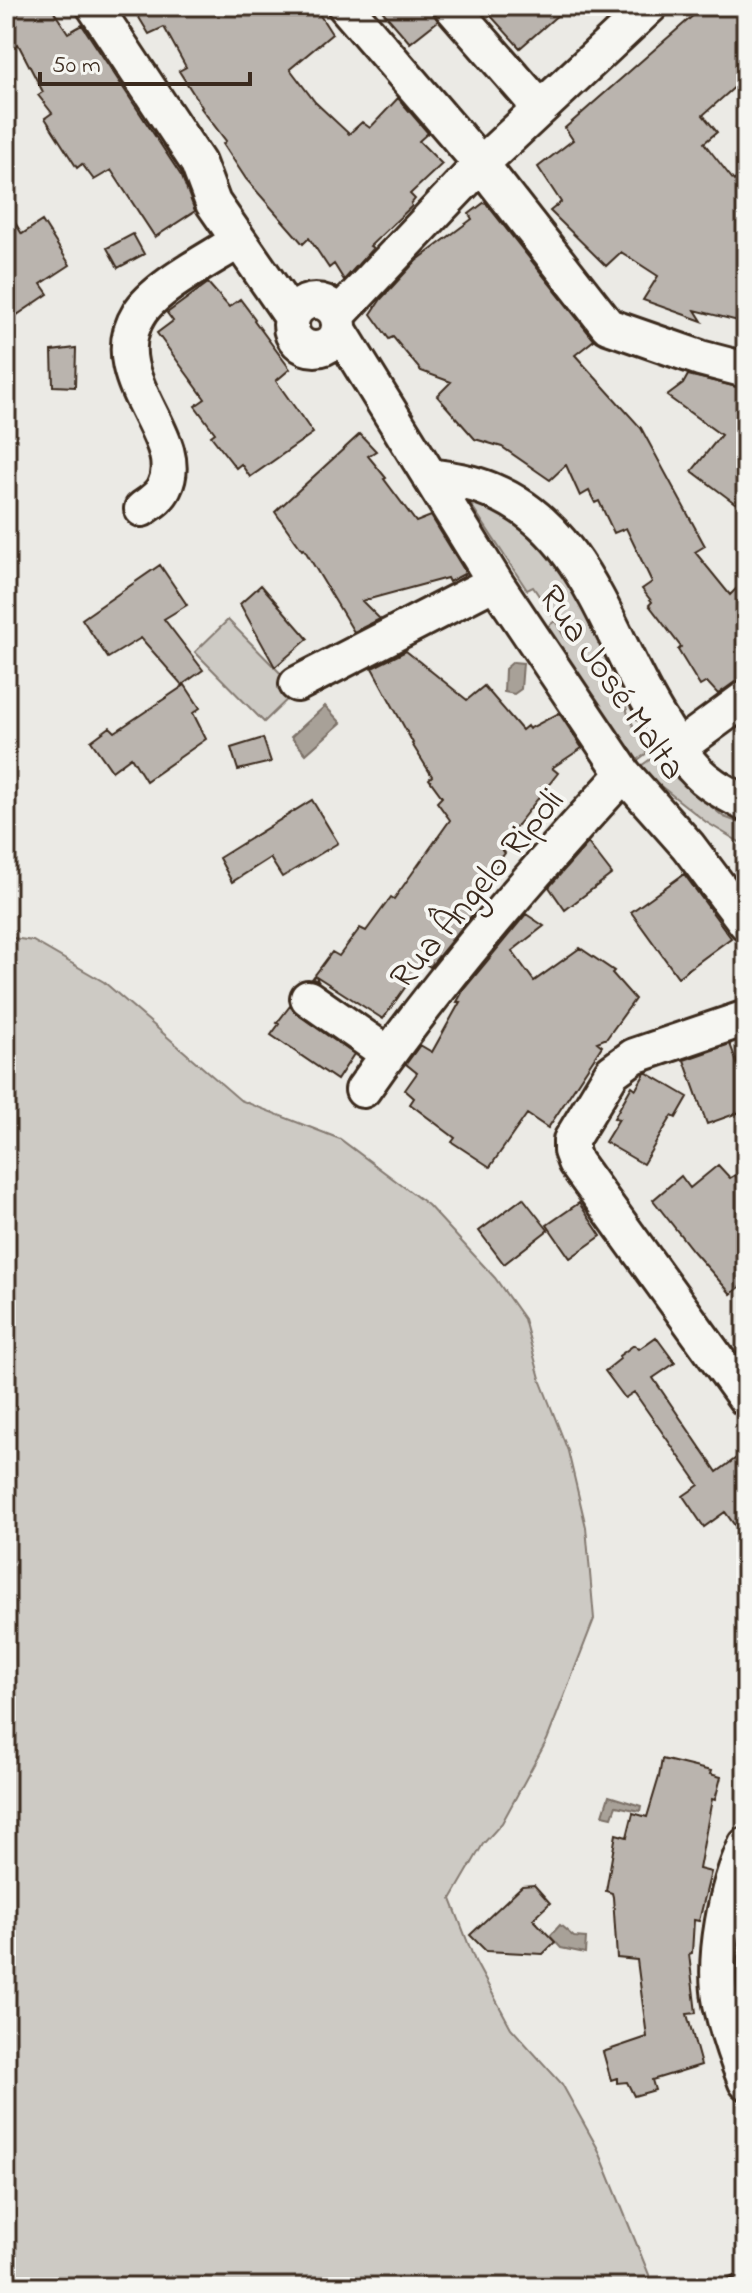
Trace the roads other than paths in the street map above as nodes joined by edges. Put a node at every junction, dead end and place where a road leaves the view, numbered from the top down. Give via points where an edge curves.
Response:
1 (94, 6) edge
2 (345, 6) edge
3 (451, 6) edge
4 (640, 9) edge
5 (540, 108) junction
6 (198, 163) junction
7 (481, 164) junction
8 (238, 241) junction
9 (319, 323) junction
10 (746, 370) edge
11 (430, 476) junction
12 (142, 509) dead end
13 (495, 582) junction
14 (297, 684) dead end
15 (746, 698) edge
16 (678, 748) junction
17 (624, 774) junction
18 (746, 804) edge
19 (746, 923) edge
20 (308, 998) dead end
21 (746, 1018) edge
22 (388, 1054) junction
23 (363, 1090) dead end
24 (746, 1399) edge
25 (746, 1845) edge
26 (746, 2082) edge

1 - 6 street, Rua José Malta
2 - 7 street
3 - 5 street
4 - 5 street
5 - 7 street
6 - 8 street, Rua José Malta via 213,203
6 - 9 street, Rua José Malta via 229,189
7 - 9 street
7 - 10 street via 608,326
8 - 9 street, Rua José Malta
8 - 12 street via 150,300 130,333 131,370 167,449 168,463 164,489
9 - 11 street, Rua José Malta
11 - 13 street, Rua José Malta
11 - 16 street, Rua José Malta via 491,490 545,524 583,571 641,690
13 - 14 street
13 - 17 street, Rua José Malta
15 - 16 street
16 - 18 street, Rua José Malta via 707,781
17 - 19 street, Rua José Malta
17 - 22 street, Rua Ângelo Ripoli via 561,842
20 - 22 street
21 - 24 street via 623,1063 612,1072 571,1140 571,1151
22 - 23 street, Rua Ângelo Ripoli
25 - 26 street via 727,1897 719,1954 720,2002

